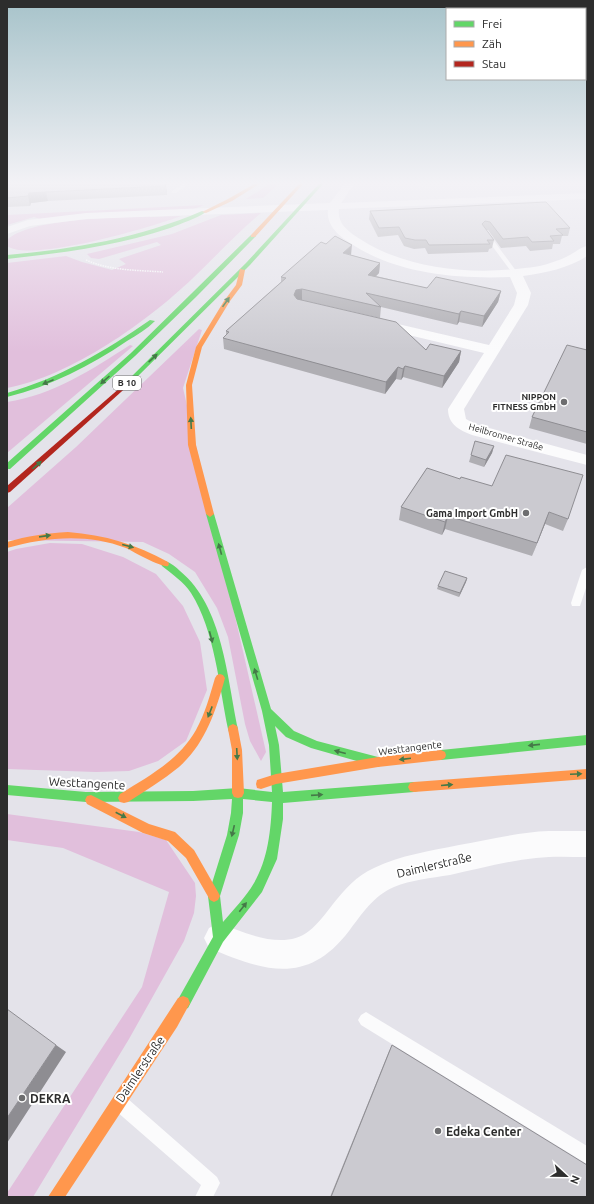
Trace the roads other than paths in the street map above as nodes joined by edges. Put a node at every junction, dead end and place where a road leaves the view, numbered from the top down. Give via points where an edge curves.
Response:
1 (125, 239) edge
2 (248, 239) edge
3 (272, 239) edge
4 (351, 239) edge
5 (490, 239) edge
6 (587, 250) edge
7 (7, 257) edge
8 (242, 270) junction
9 (515, 273) junction
10 (194, 296) junction
11 (362, 319) edge
12 (492, 350) junction
13 (7, 395) edge
14 (587, 460) edge
15 (7, 467) edge
16 (7, 490) edge
17 (7, 545) edge
18 (587, 570) edge
19 (576, 603) dead end
20 (221, 675) junction
21 (267, 711) junction
22 (587, 740) edge
23 (378, 762) junction
24 (587, 774) edge
25 (276, 779) junction
26 (7, 790) edge
27 (238, 793) junction
28 (86, 797) junction
29 (124, 798) junction
30 (278, 798) junction
31 (587, 844) edge
32 (214, 896) junction
33 (220, 938) junction
34 (366, 1020) dead end
35 (118, 1102) junction
36 (587, 1156) edge
37 (56, 1197) edge
38 (204, 1197) edge

1 - 7 main road via 78,249
2 - 10 main road, B 10
3 - 8 main road, B 10
4 - 9 street via 388,258 433,269
5 - 9 lane
6 - 9 street via 559,264
16 -> 8 main road, B 10 via 158,354
21 -> 8 main road, Daimlerstraße via 192,445 189,385 193,366 199,347 239,285
9 - 12 street, Heilbronner Straße via 524,293 522,302
10 -> 13 main road via 166,311 131,337 94,359 48,382
10 -> 15 main road, B 10 via 138,350
11 - 12 street
12 - 14 street, Heilbronner Straße via 456,409 455,416 460,423 478,431
17 -> 20 main road via 50,535 90,536 137,548 156,558 181,577 203,608
18 - 19 lane
20 -> 27 main road via 237,749
20 -> 29 main road via 213,706 191,746 171,766
23 -> 21 main road via 315,746 290,734
21 - 25 main road, Daimlerstraße via 274,745
22 -> 23 main road, Westtangente
23 - 25 main road, Westtangente
30 -> 24 main road, Westtangente
25 - 27 main road, Westtangente
25 - 30 main road, Daimlerstraße
26 - 28 main road, Westtangente
27 - 29 main road, Westtangente
27 - 30 main road, Westtangente
27 -> 32 main road via 233,835
28 - 29 main road, Westtangente
28 -> 32 main road via 147,829 171,836 190,854
33 -> 30 main road, Daimlerstraße via 258,888 271,859
31 - 33 street, Daimlerstraße via 528,846 412,868 384,877 365,888 349,905 332,930 315,945 299,953 277,956 266,954
32 - 33 main road
33 - 35 main road, Daimlerstraße via 172,1022
34 - 36 lane
35 - 37 main road, Daimlerstraße
35 - 38 lane via 211,1183

